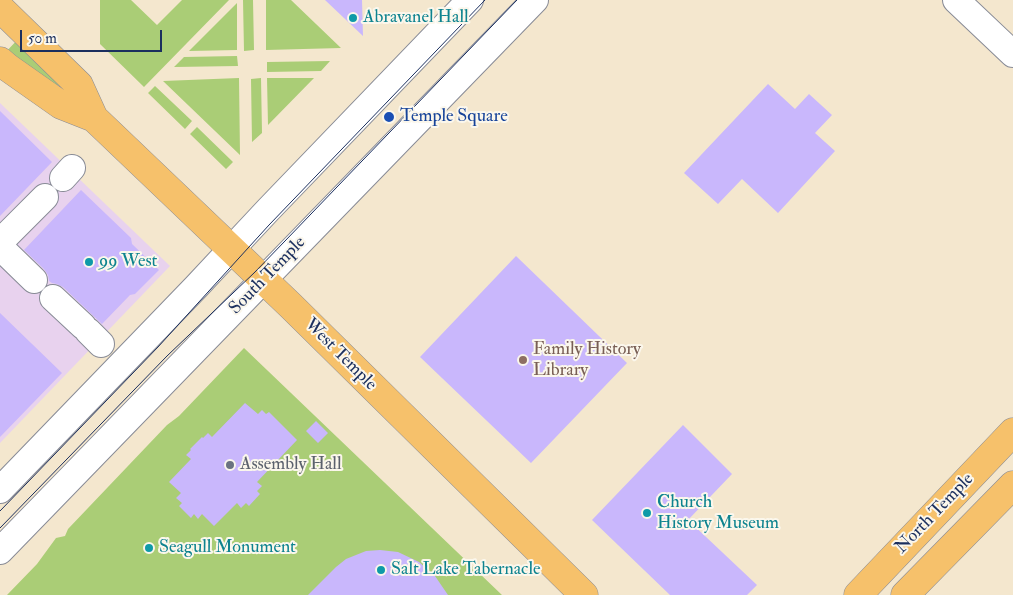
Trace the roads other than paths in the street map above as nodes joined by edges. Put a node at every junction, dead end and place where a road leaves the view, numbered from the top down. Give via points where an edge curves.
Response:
1 (470, 0) edge
2 (534, 0) edge
3 (956, 0) edge
4 (0, 8) edge
5 (1013, 54) edge
6 (0, 61) edge
7 (94, 118) junction
8 (45, 196) dead end
9 (0, 242) edge
10 (0, 247) edge
11 (231, 249) junction
12 (263, 280) junction
13 (91, 333) dead end
14 (1013, 432) edge
15 (1013, 485) edge
16 (0, 490) edge
17 (0, 551) edge
18 (584, 595) edge
19 (858, 595) edge
20 (905, 595) edge

1 - 11 street
2 - 12 street, South Temple
3 - 5 street
4 - 7 main road, West Temple via 80,85
6 - 7 main road, West Temple via 61,105
7 - 11 main road, West Temple
8 - 9 street
10 - 13 street
11 - 12 main road, West Temple
11 - 16 street
12 - 17 street, South Temple
12 - 18 main road, West Temple
14 - 19 main road, North Temple
15 - 20 main road, North Temple

